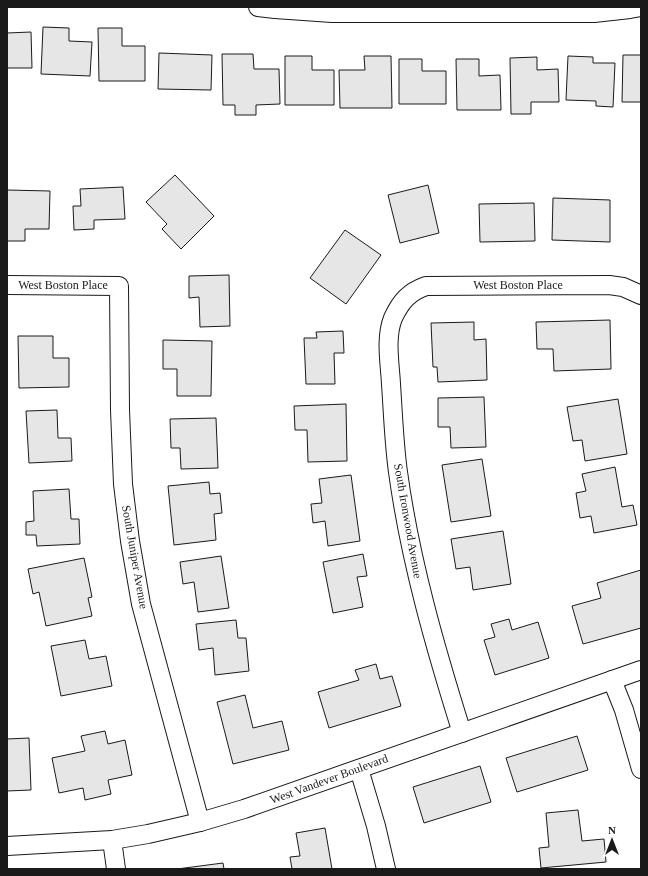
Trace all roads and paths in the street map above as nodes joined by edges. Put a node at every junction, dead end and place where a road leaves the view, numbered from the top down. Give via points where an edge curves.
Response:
1 (258, 7) edge
2 (641, 7) edge
3 (469, 10) edge
4 (7, 285) edge
5 (119, 286) joint
6 (641, 295) edge
7 (401, 306) joint
8 (641, 670) edge
9 (612, 680) junction
10 (462, 732) junction
11 (641, 768) edge
12 (358, 769) junction
13 (200, 822) junction
14 (112, 840) junction
15 (7, 846) edge
16 (116, 869) edge
17 (386, 869) edge

1 - 3 street via 332,13
2 - 3 street via 594,13
4 - 5 street, West Boston Place
5 - 13 street, South Juniper Avenue via 120,425 123,484 130,541 141,604
6 - 7 street, West Boston Place via 623,286 609,285 426,286 414,290
7 - 10 street, South Ironwood Avenue via 393,319 389,337 398,472 422,593
8 - 9 street, West Vandever Boulevard
9 - 10 street, West Vandever Boulevard
9 - 11 street via 624,710
10 - 12 street, West Vandever Boulevard
12 - 13 street, West Vandever Boulevard
12 - 17 street
13 - 14 street, West Vandever Boulevard
14 - 15 street, West Vandever Boulevard
14 - 16 street

